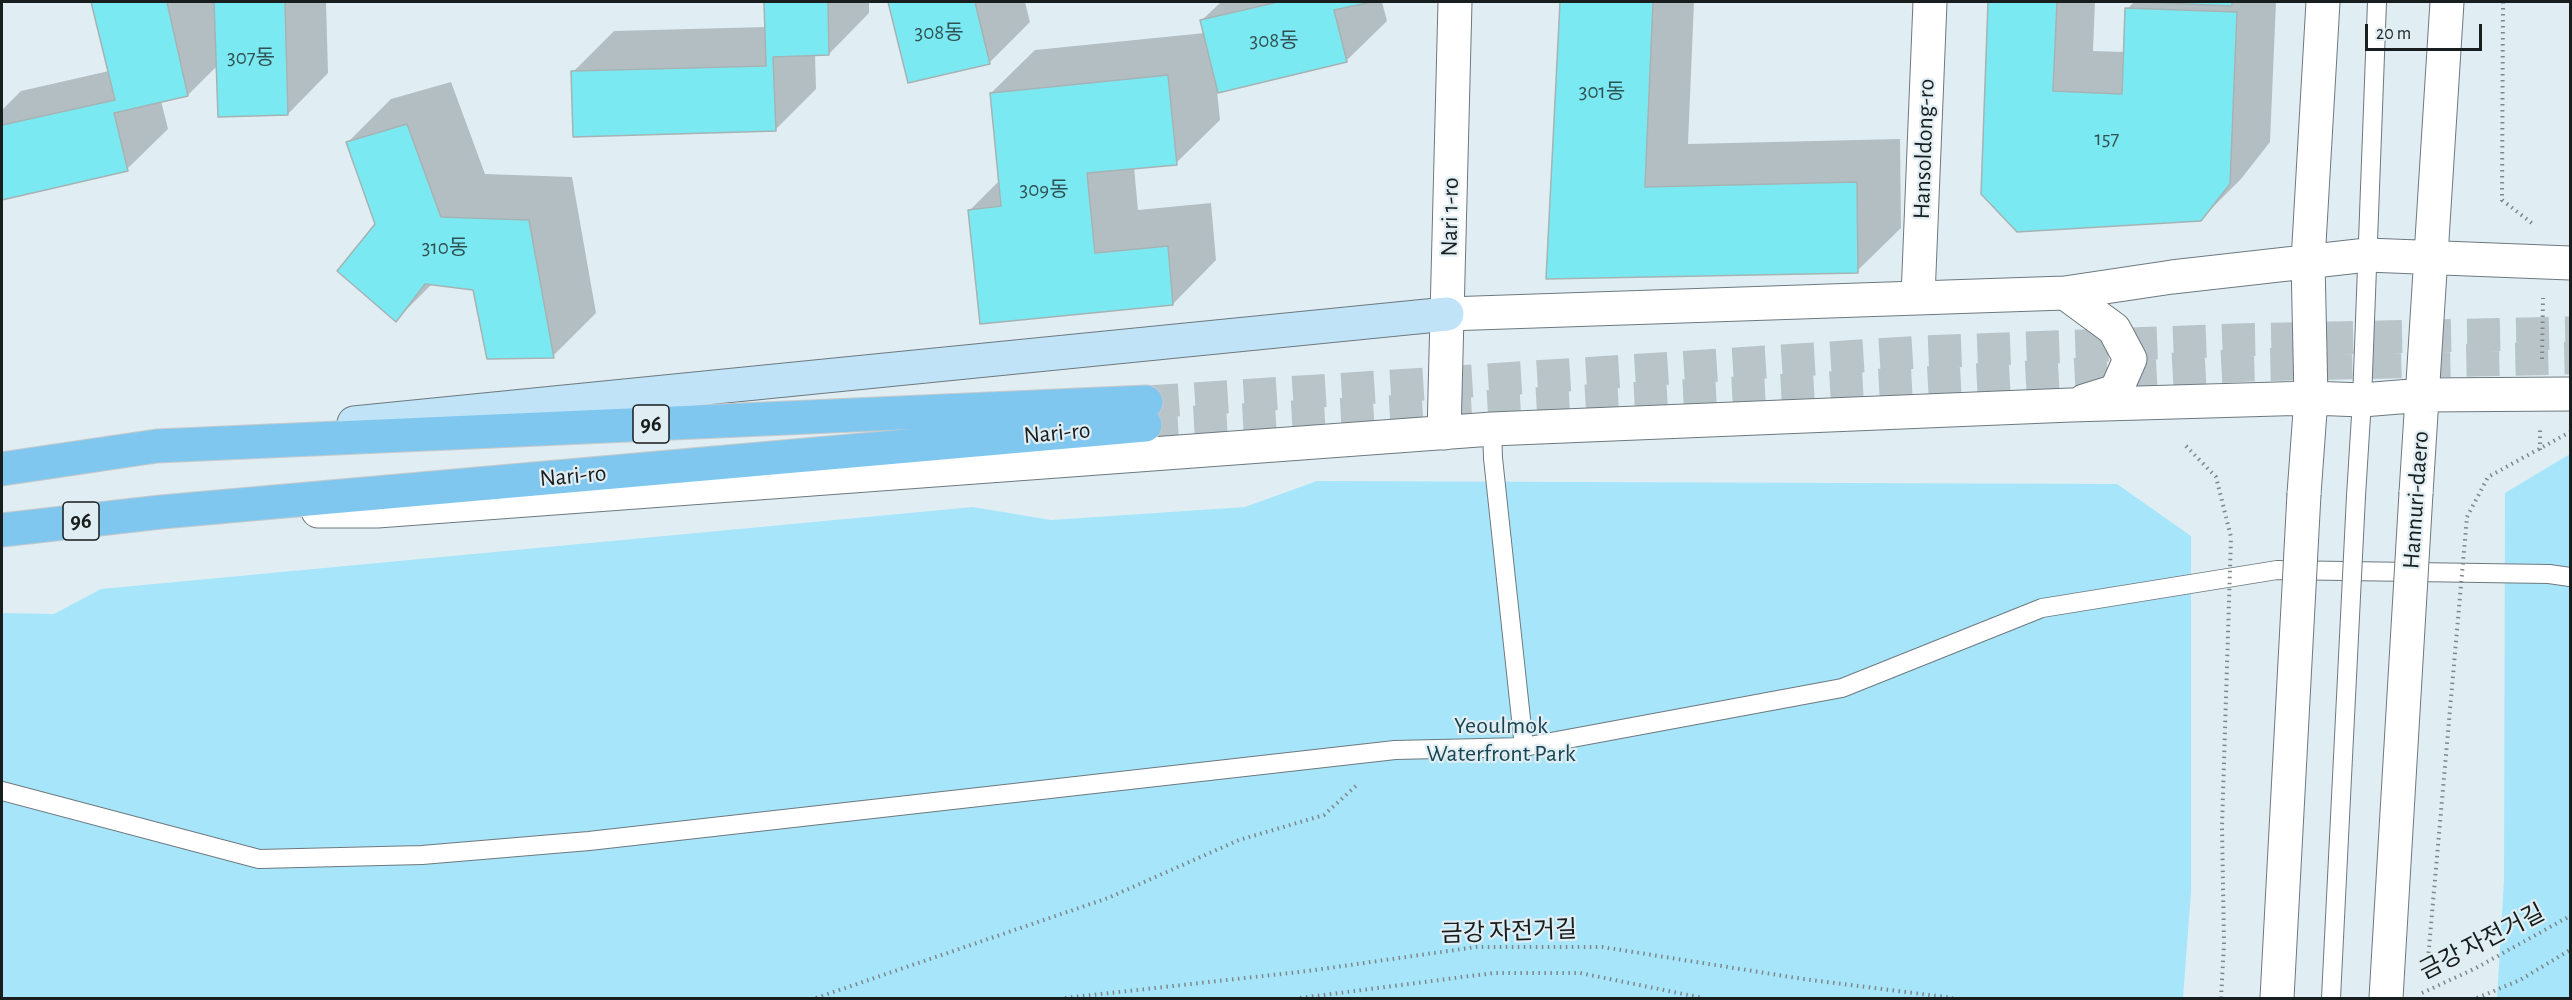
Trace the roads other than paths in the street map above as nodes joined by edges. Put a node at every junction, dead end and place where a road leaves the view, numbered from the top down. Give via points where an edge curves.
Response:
1 (1455, 2) edge
2 (1930, 2) edge
3 (2323, 2) edge
4 (2377, 2) edge
5 (2447, 2) edge
6 (2367, 255) junction
7 (2430, 257) junction
8 (2308, 261) junction
9 (2557, 262) edge
10 (2065, 293) junction
11 (1918, 297) junction
12 (1447, 314) junction
13 (2556, 394) edge
14 (2424, 395) junction
15 (2311, 398) junction
16 (2362, 400) junction
17 (2071, 405) junction
18 (1492, 429) junction
19 (1444, 433) junction
20 (157, 446) junction
21 (2, 469) edge
22 (161, 512) junction
23 (2, 530) edge
24 (2571, 577) edge
25 (1524, 747) junction
26 (2, 791) edge
27 (2277, 999) edge
28 (2331, 999) edge
29 (2386, 999) edge

1 - 12 street, Nari 1-ro
2 - 11 street, Hansoldong-ro
3 - 8 street
4 - 6 lane
5 - 7 street, Hannuri-daero
6 - 7 street
6 - 8 street
6 - 16 lane
7 - 9 street
7 - 14 street, Hannuri-daero
8 - 10 street
8 - 15 street
10 - 11 street
10 - 17 street via 2114,329 2130,359 2116,391
11 - 12 street
12 - 19 street, Nari 1-ro
12 - 20 main road
13 - 14 street
14 - 16 street
14 - 29 street, Hannuri-daero, bridge
15 - 16 street
15 - 17 street
15 - 27 street, bridge
16 - 28 lane, bridge
17 - 18 street
18 - 19 street
18 - 25 lane
19 - 22 street via 378,511
20 - 21 main road, 96
20 - 22 main road, Nari-ro / 96 via 1145,414
22 - 23 main road, Nari-ro / 96
24 - 25 lane via 2277,570 2066,604 2042,608 1842,688
25 - 26 lane via 1395,750 589,841 422,855 259,859

